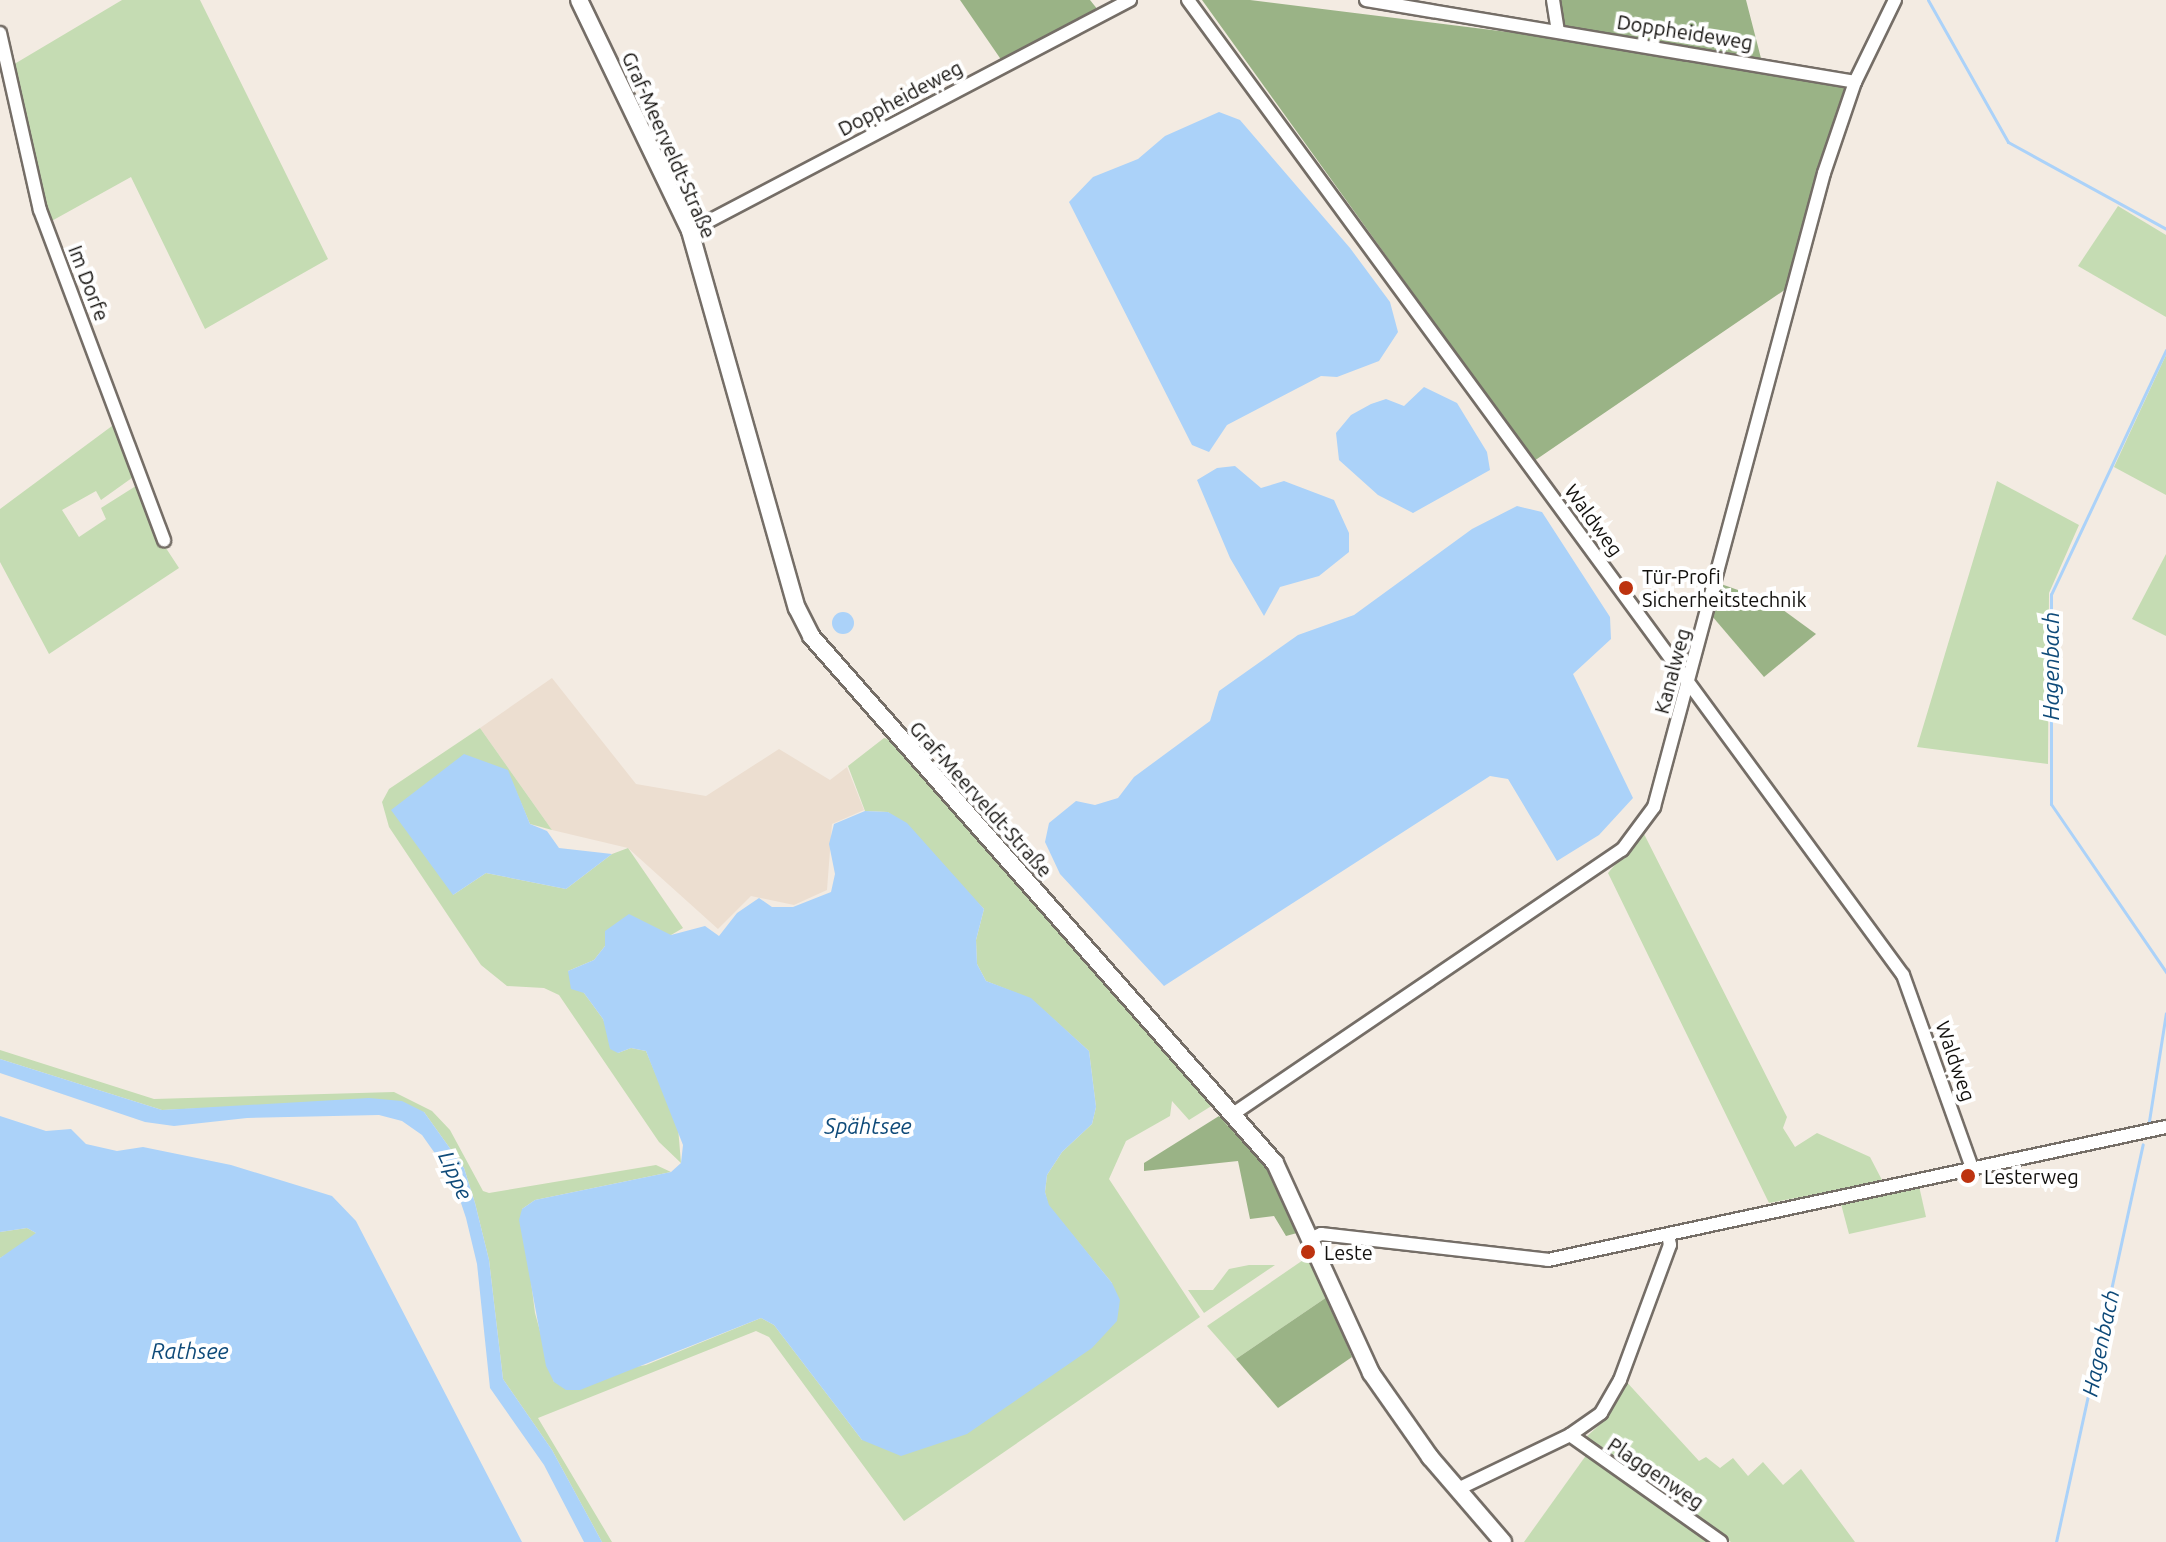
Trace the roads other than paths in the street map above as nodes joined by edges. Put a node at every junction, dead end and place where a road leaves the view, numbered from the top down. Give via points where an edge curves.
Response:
1 (579, 0) edge
2 (1130, 0) edge
3 (1188, 0) edge
4 (1366, 0) edge
5 (1553, 0) edge
6 (1895, 0) edge
7 (1558, 31) junction
8 (0, 33) edge
9 (1855, 82) junction
10 (690, 231) junction
11 (164, 540) dead end
12 (1689, 683) junction
13 (1233, 1114) junction
14 (2166, 1127) edge
15 (1972, 1168) junction
16 (1668, 1235) junction
17 (1312, 1238) junction
18 (1570, 1435) junction
19 (1458, 1489) junction
20 (1503, 1542) edge
21 (1721, 1542) edge

1 - 10 main road, Graf-Meerveldt-Straße
2 - 10 street, Doppheideweg
3 - 12 street, Waldweg
4 - 7 street, Doppheideweg
5 - 7 street
6 - 9 street, Kanalweg
7 - 9 street, Doppheideweg
8 - 11 street, Im Dorfe via 40,210
9 - 12 street, Kanalweg via 1824,173
10 - 13 main road, Graf-Meerveldt-Straße via 797,608 811,636
12 - 13 street, Kanalweg via 1661,792 1622,850
12 - 15 street, Waldweg via 1903,975
13 - 17 main road, Graf-Meerveldt-Straße via 1283,1175
14 - 15 street
15 - 16 street
16 - 17 street via 1548,1260 1321,1234
16 - 18 street via 1670,1245 1612,1396 1601,1413
17 - 19 main road, Graf-Meerveldt-Straße via 1371,1373
18 - 19 street
18 - 21 street, Plaggenweg
19 - 20 main road, Graf-Meerveldt-Straße

